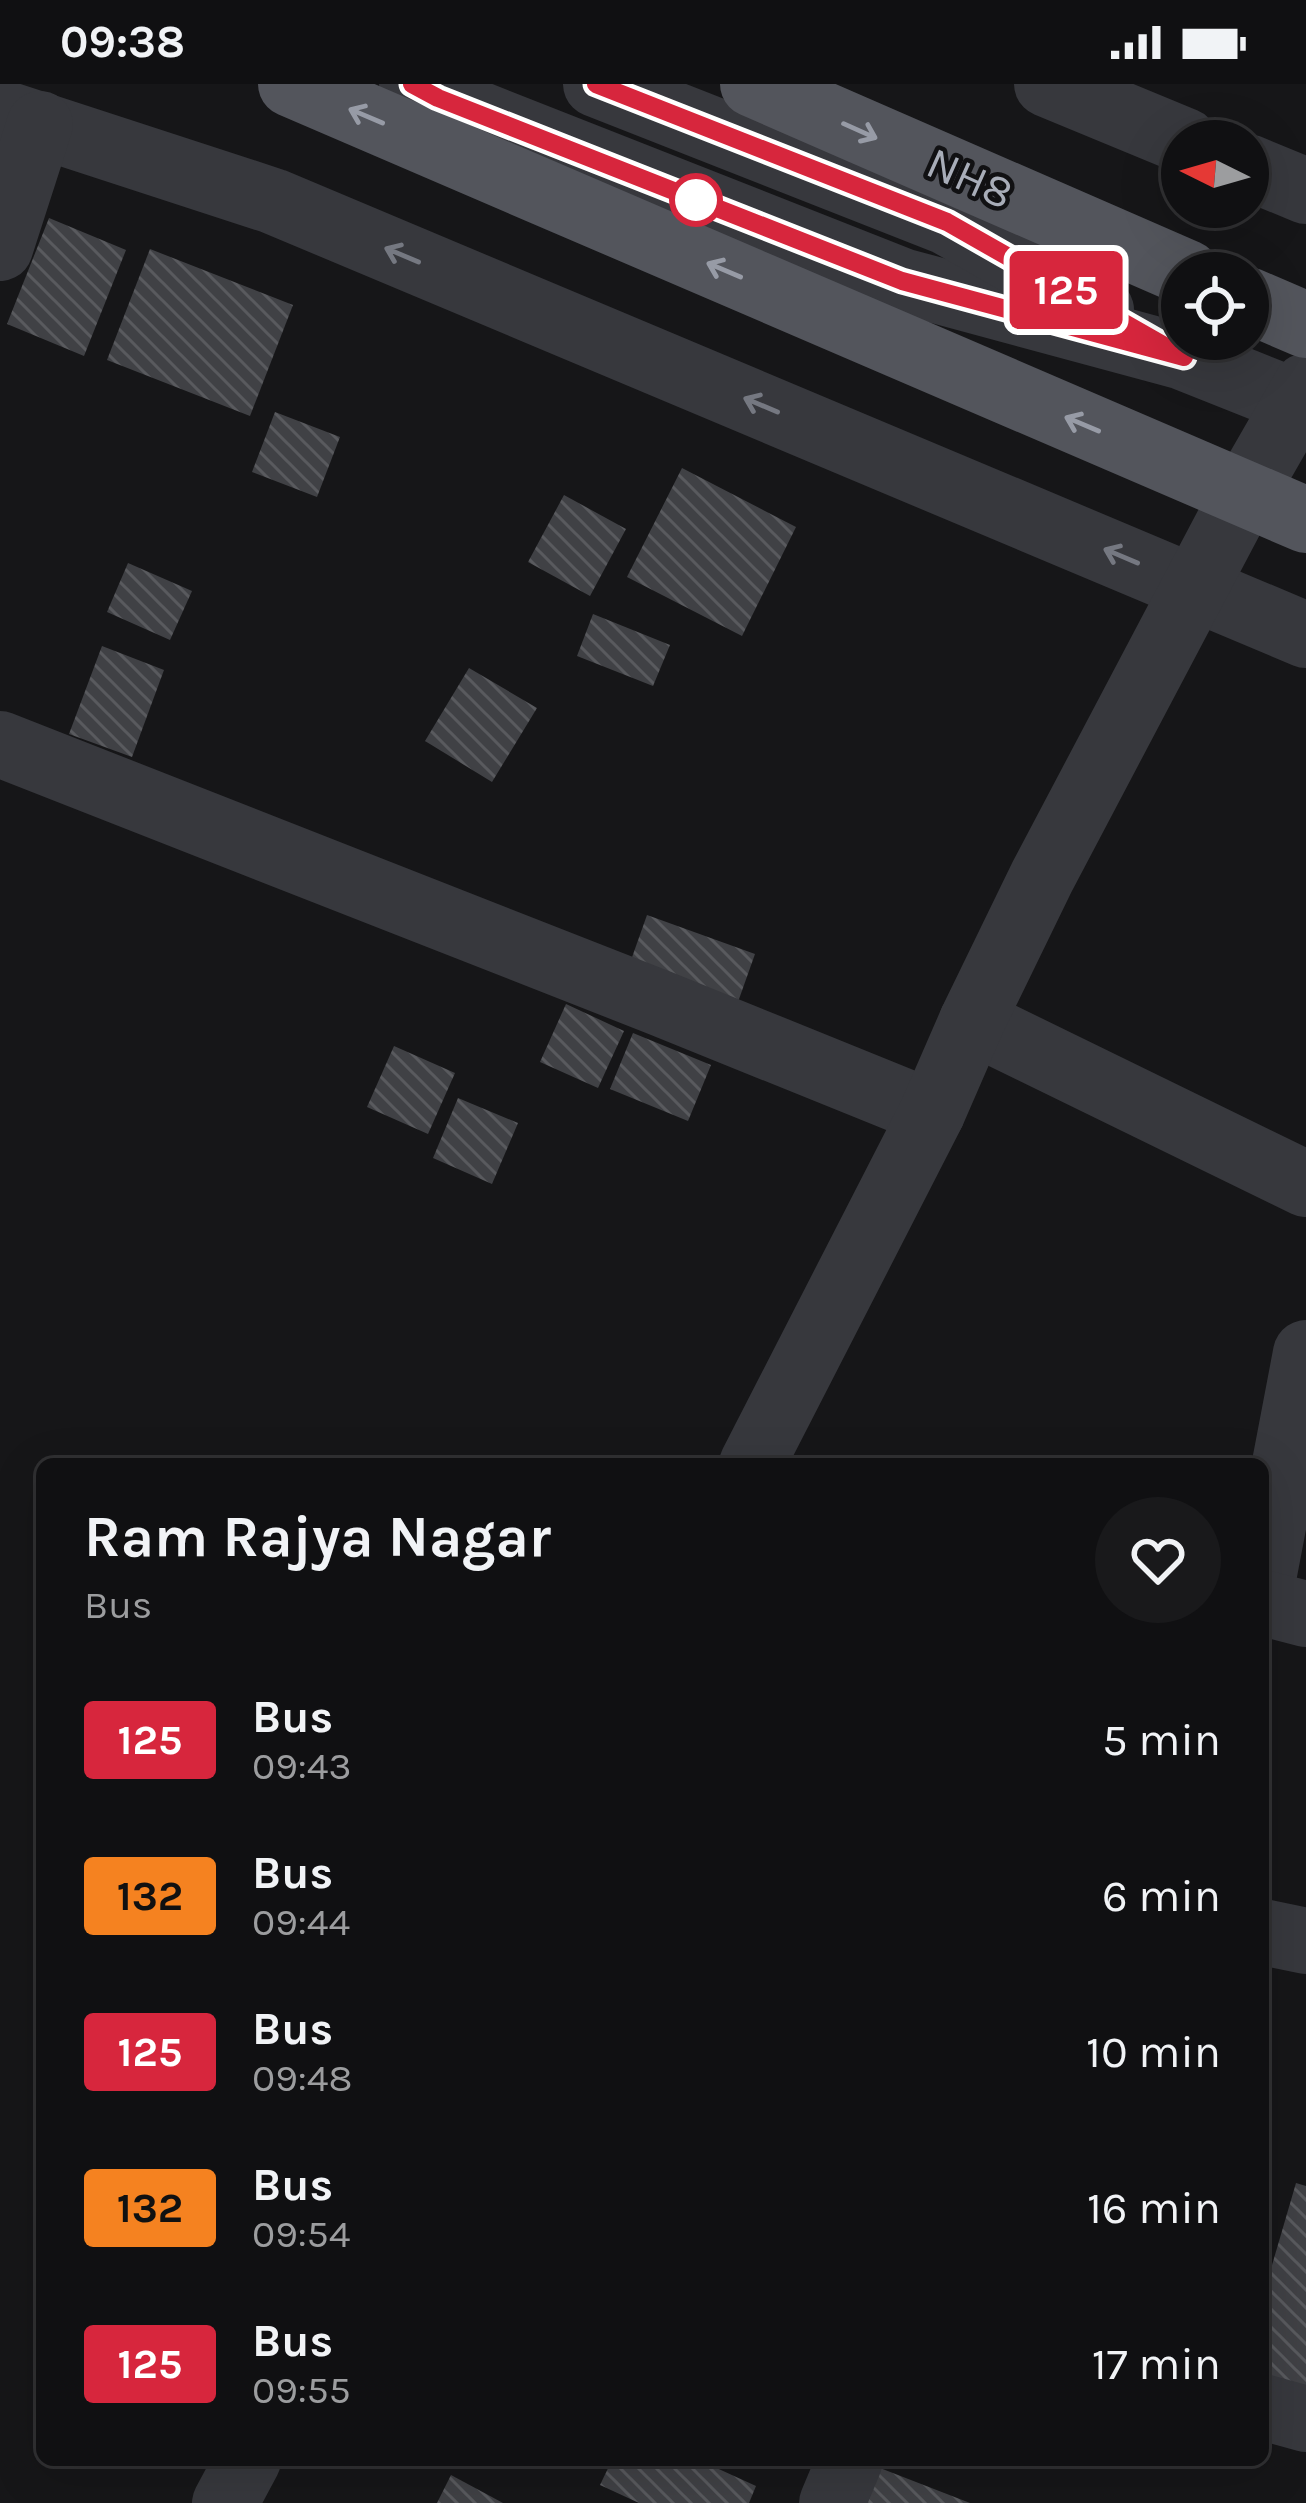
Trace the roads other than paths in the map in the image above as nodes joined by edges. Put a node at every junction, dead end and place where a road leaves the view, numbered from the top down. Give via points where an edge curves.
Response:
1 (291, 84) edge
2 (412, 84) edge
3 (596, 84) edge
4 (753, 84) edge
5 (1048, 84) edge
6 (20, 118) edge
7 (1161, 131) edge
8 (1269, 176) edge
9 (1306, 191) edge
10 (0, 248) edge
11 (1161, 262) edge
12 (1269, 309) edge
13 (1306, 325) edge
14 (1161, 344) edge
15 (1161, 351) edge
16 (1193, 360) edge
17 (1303, 398) edge
18 (1244, 494) junction
19 (1306, 520) edge
20 (1196, 587) junction
21 (1306, 635) edge
22 (0, 744) edge
23 (972, 1021) junction
24 (932, 1113) junction
25 (1306, 1184) edge
26 (1306, 1353) edge
27 (755, 1458) edge
28 (1269, 1547) edge
29 (1269, 1604) edge
30 (1306, 1613) edge
31 (1269, 1933) edge
32 (1306, 1941) edge
33 (1269, 2409) edge
34 (1306, 2420) edge
35 (245, 2466) edge
36 (847, 2466) edge
37 (225, 2503) edge
38 (832, 2503) edge

18 -> 1 main road
2 - 15 street via 902,281
3 - 14 street via 947,222
4 -> 11 main road, NH8
5 - 7 street
6 - 10 street
20 -> 6 street via 273,201
8 - 9 street
12 - 13 main road
16 - 17 street
17 - 18 street
18 - 19 main road
18 - 20 street
20 - 21 street
20 - 23 street
22 - 24 street
23 - 24 street
23 - 25 street
24 - 27 street
26 - 28 street
29 - 30 street
31 - 32 street
33 - 34 street
35 - 37 street
36 - 38 street

